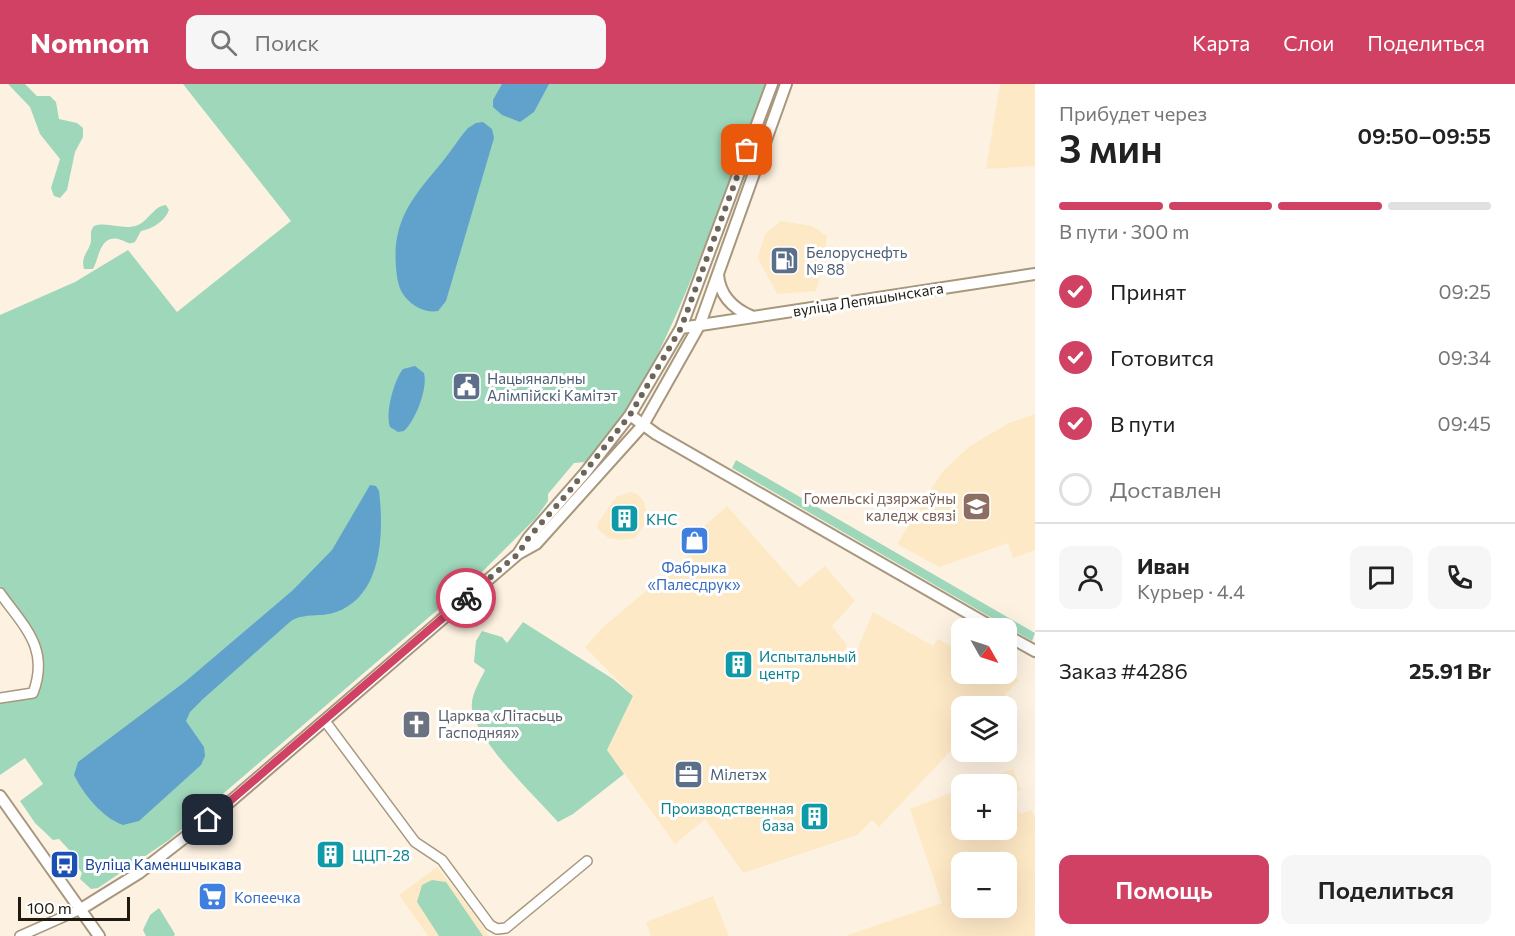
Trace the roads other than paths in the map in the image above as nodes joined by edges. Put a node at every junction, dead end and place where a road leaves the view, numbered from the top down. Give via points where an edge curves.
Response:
1 (772, 84) edge
2 (786, 84) edge
3 (718, 272) junction
4 (1035, 274) edge
5 (751, 316) junction
6 (700, 324) junction
7 (681, 328) junction
8 (630, 415) junction
9 (643, 425) junction
10 (518, 554) junction
11 (0, 593) edge
12 (977, 618) edge
13 (1017, 641) edge
14 (1035, 651) edge
15 (0, 698) edge
16 (325, 721) junction
17 (0, 796) edge
18 (587, 861) dead end
19 (81, 909) junction
20 (20, 936) edge
21 (99, 936) edge

1 - 7 main road
2 - 3 main road
3 - 5 main road via 719,285 727,300
3 - 6 main road
4 - 5 main road, вуліца Лепяшынскага
5 - 6 main road, вуліца Лепяшынскага
6 - 7 main road, вуліца Лепяшынскага
6 - 9 main road
7 - 8 main road
8 - 9 main road
8 - 10 main road
9 - 10 main road via 536,544
9 - 12 main road
10 - 16 main road
11 - 15 street via 36,643 39,663 33,693
13 - 14 main road
16 - 18 street via 415,842 442,860 490,924 498,929 506,928
16 - 19 main road via 159,858
17 - 19 main road
19 - 20 street
19 - 21 main road

